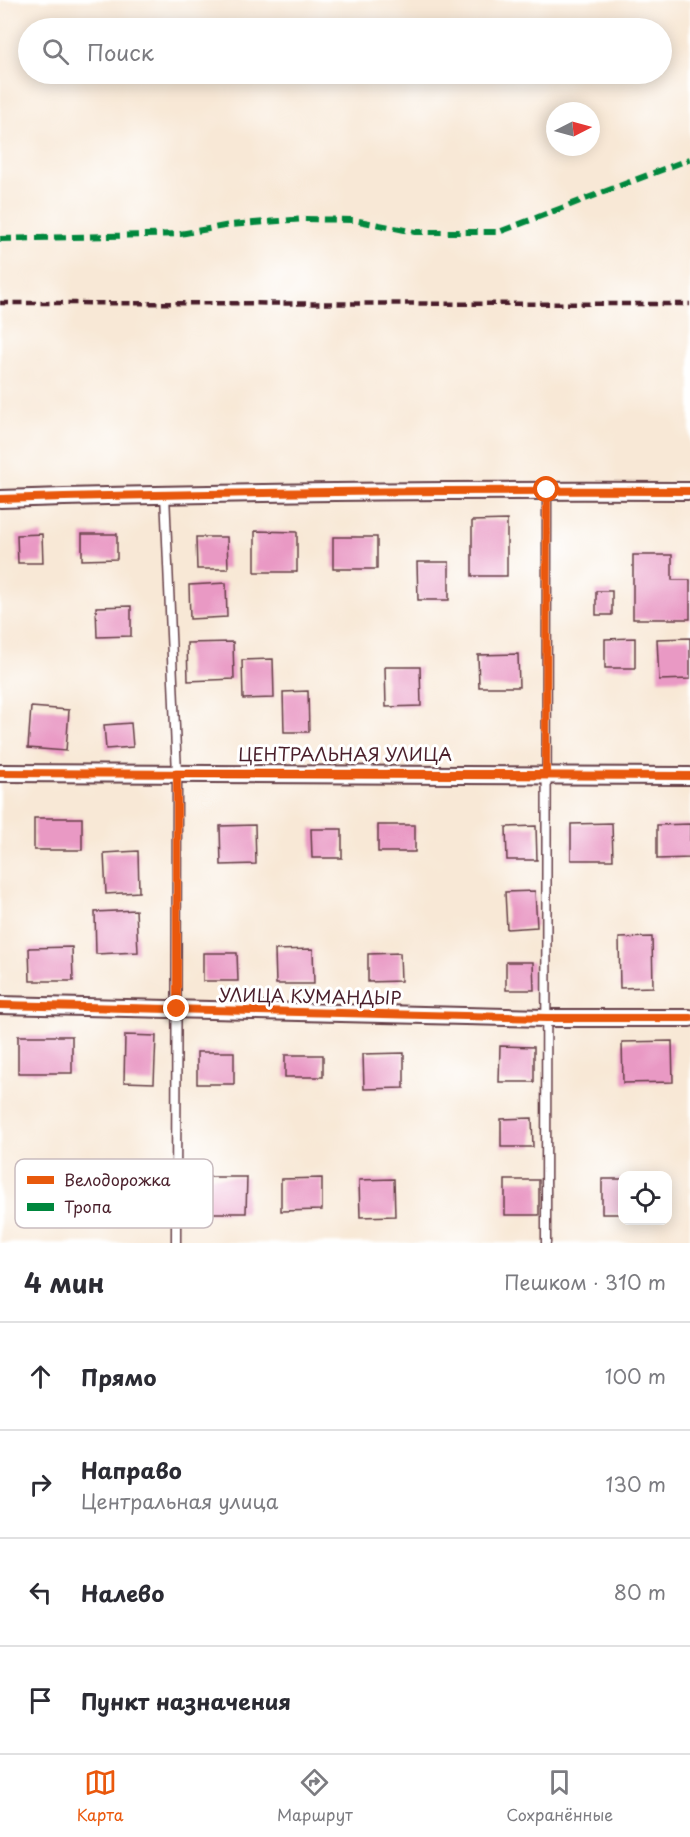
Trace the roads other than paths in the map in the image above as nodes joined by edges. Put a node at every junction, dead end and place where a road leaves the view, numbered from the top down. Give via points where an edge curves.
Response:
1 (547, 490) junction
2 (690, 491) edge
3 (165, 494) junction
4 (0, 499) edge
5 (0, 773) edge
6 (177, 774) junction
7 (546, 774) junction
8 (690, 777) edge
9 (0, 1005) edge
10 (177, 1009) junction
11 (548, 1018) junction
12 (690, 1018) edge
13 (176, 1159) edge
14 (176, 1228) edge
15 (176, 1243) edge
16 (546, 1243) edge

1 - 2 street
1 - 3 street
1 - 7 lane
3 - 4 street
3 - 6 lane
5 - 6 street, ЦЕНТРАЛЬНАЯ УЛИЦА
6 - 7 street, ЦЕНТРАЛЬНАЯ УЛИЦА
6 - 10 lane
7 - 8 street, ЦЕНТРАЛЬНАЯ УЛИЦА
7 - 11 lane
9 - 10 street, УЛИЦА КУМАНДЫР
10 - 11 street, УЛИЦА КУМАНДЫР
10 - 13 lane
11 - 12 street, УЛИЦА КУМАНДЫР
11 - 16 lane
14 - 15 lane

